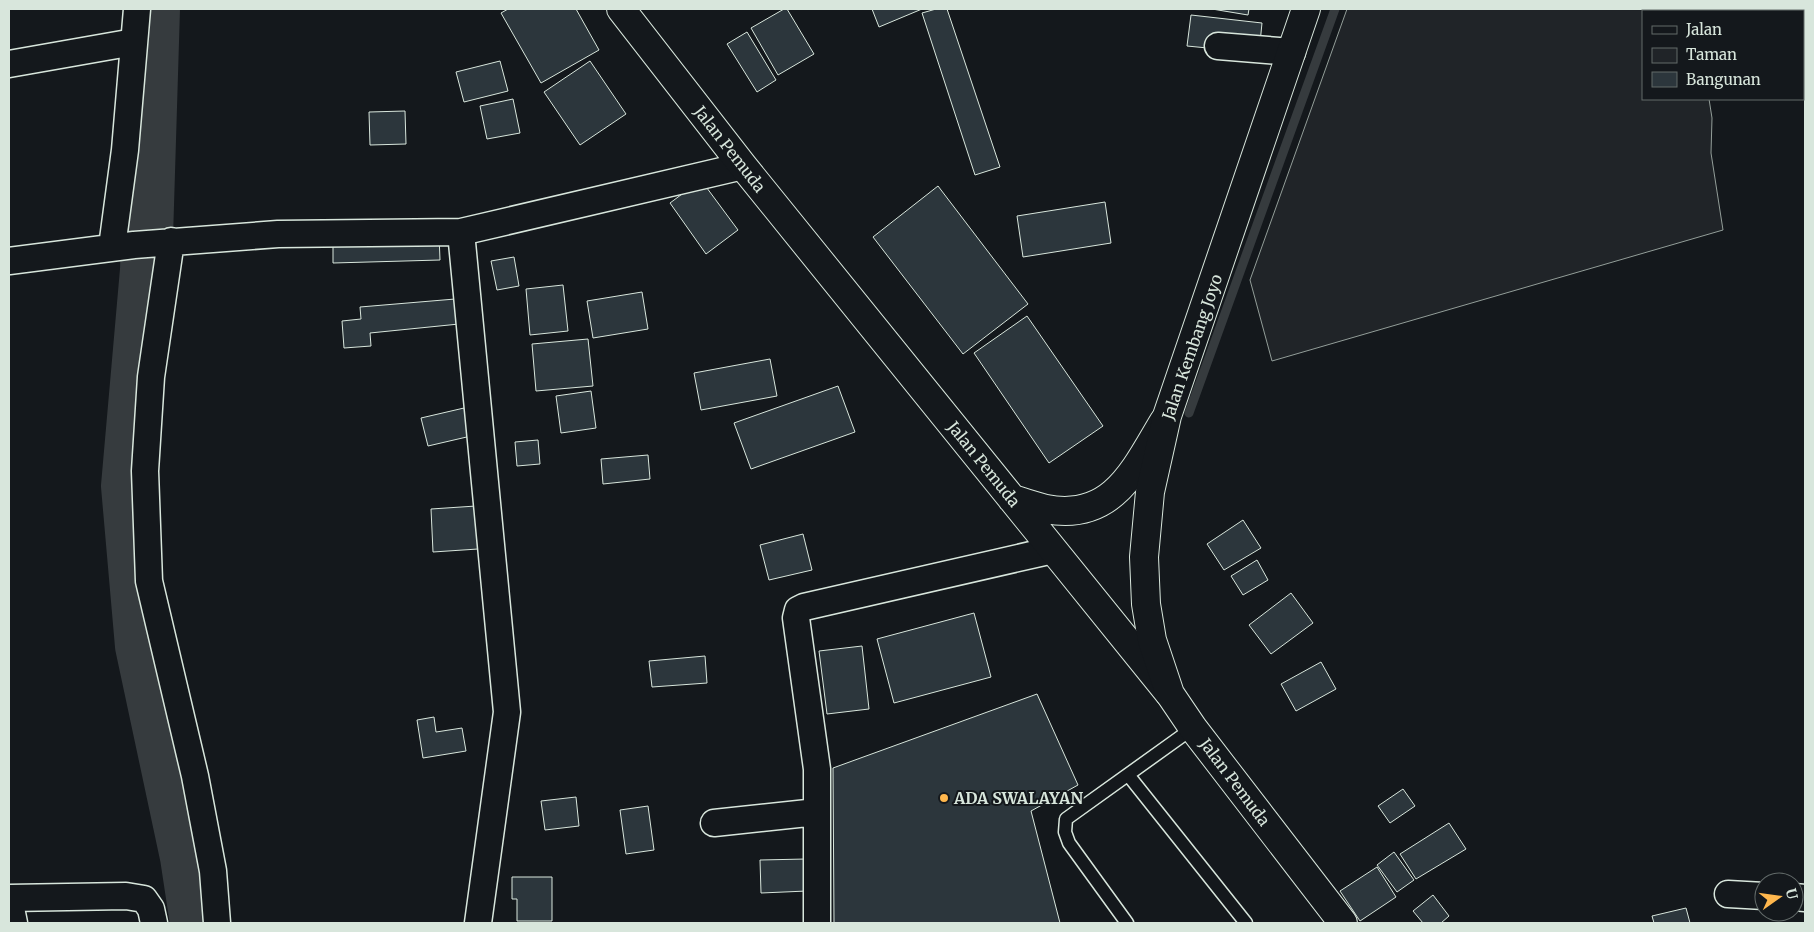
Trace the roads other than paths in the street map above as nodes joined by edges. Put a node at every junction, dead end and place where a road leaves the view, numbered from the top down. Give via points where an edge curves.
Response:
1 (137, 9) edge
2 (621, 9) edge
3 (1306, 9) edge
4 (134, 42) junction
5 (1218, 46) dead end
6 (1292, 52) junction
7 (9, 64) edge
8 (743, 166) junction
9 (461, 232) junction
10 (165, 242) junction
11 (123, 246) junction
12 (9, 261) edge
13 (1167, 416) junction
14 (1012, 499) junction
15 (1053, 550) junction
16 (1170, 694) junction
17 (1193, 728) junction
18 (1128, 776) junction
19 (817, 812) junction
20 (714, 823) dead end
21 (1728, 894) dead end
22 (1754, 895) edge
23 (9, 898) edge
24 (14, 923) edge
25 (154, 923) edge
26 (217, 923) edge
27 (478, 923) edge
28 (817, 923) edge
29 (1127, 923) edge
30 (1246, 923) edge
31 (1343, 923) edge

1 - 4 street
2 - 8 main road, Jalan Pemuda
3 - 6 main road, Jalan Kembang Joyo
4 - 7 street
4 - 11 street via 125,150
5 - 6 street
6 - 13 main road, Jalan Kembang Joyo
8 - 9 street
8 - 14 main road, Jalan Pemuda
9 - 10 street via 278,234
9 - 27 street via 507,705
10 - 11 street
10 - 26 street via 145,471 149,582 195,776 213,870
11 - 12 street
13 - 14 main road via 1130,478 1111,498 1067,511 1046,509
13 - 16 main road, Jalan Kembang Joyo via 1150,492 1144,557 1146,604 1152,640
14 - 15 main road, Jalan Pemuda
15 - 16 main road, Jalan Pemuda
15 - 19 street via 804,606 798,610 796,618 814,742
16 - 17 main road, Jalan Pemuda
17 - 18 lane
17 - 31 main road, Jalan Pemuda
18 - 29 lane via 1066,818 1065,832 1069,843
18 - 30 lane
19 - 20 street
19 - 28 street
21 - 22 street
23 - 24 street
23 - 25 street via 126,896 144,899 151,909

